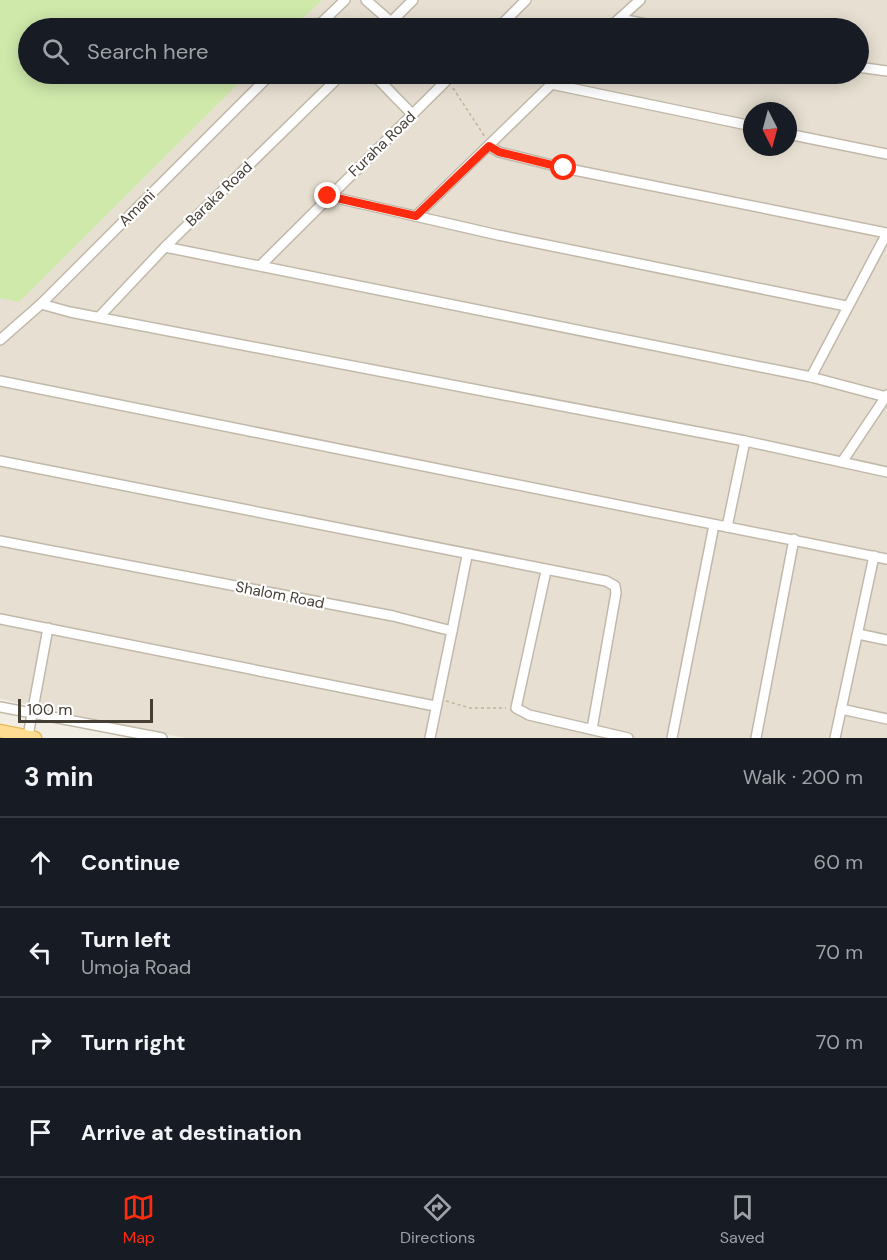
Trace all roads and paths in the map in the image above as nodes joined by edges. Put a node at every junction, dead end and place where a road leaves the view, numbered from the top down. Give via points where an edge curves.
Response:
1 (345, 0) edge
2 (366, 0) edge
3 (413, 0) edge
4 (526, 0) edge
5 (640, 0) edge
6 (326, 18) edge
7 (382, 18) edge
8 (395, 18) edge
9 (508, 18) edge
10 (621, 18) edge
11 (869, 69) edge
12 (887, 72) edge
13 (261, 84) edge
14 (332, 84) edge
15 (383, 84) edge
16 (443, 84) edge
17 (454, 84) edge
18 (551, 84) joint
19 (412, 114) junction
20 (743, 124) edge
21 (797, 136) edge
22 (489, 146) junction
23 (887, 154) edge
24 (328, 196) junction
25 (416, 216) junction
26 (165, 247) junction
27 (260, 266) junction
28 (41, 304) junction
29 (846, 306) junction
30 (99, 317) junction
31 (0, 340) edge
32 (811, 377) junction
33 (0, 381) edge
34 (886, 396) edge
35 (745, 441) junction
36 (0, 461) edge
37 (842, 462) junction
38 (887, 472) edge
39 (714, 525) junction
40 (727, 527) junction
41 (794, 539) junction
42 (0, 541) edge
43 (467, 555) junction
44 (874, 556) junction
45 (887, 559) edge
46 (546, 571) junction
47 (0, 619) edge
48 (48, 628) junction
49 (452, 631) junction
50 (858, 634) junction
51 (887, 640) edge
52 (436, 702) junction
53 (0, 707) edge
54 (516, 708) junction
55 (841, 709) junction
56 (34, 713) junction
57 (887, 719) edge
58 (592, 729) junction
59 (0, 731) edge
60 (32, 737) edge
61 (162, 738) edge
62 (429, 738) edge
63 (628, 738) edge
64 (672, 738) edge
65 (756, 738) edge
66 (835, 738) edge

1 - 6 street
2 - 7 street
3 - 8 street
4 - 9 street
5 - 10 street
11 - 12 street
13 - 28 street, Amani
14 - 26 street, Baraka Road
15 - 19 street
16 - 19 street, Furaha Road
17 - 22 path
18 - 20 street
18 - 22 street
19 - 24 street, Furaha Road
21 - 23 street
22 - 25 street
22 - 29 street via 564,168 887,233
24 - 25 street
24 - 27 street, Furaha Road
25 - 29 street
26 - 27 street
26 - 30 street, Baraka Road
27 - 32 street
28 - 30 street
28 - 31 street, Amani
29 - 32 street
30 - 35 street
32 - 34 street
33 - 39 street
34 - 37 street
35 - 37 street
35 - 40 street
36 - 43 street
37 - 38 street
39 - 40 street
39 - 64 street
40 - 41 street
41 - 44 street
41 - 65 street
42 - 49 street, Shalom Road via 393,616
43 - 46 street
43 - 49 street
44 - 45 street
44 - 50 street
46 - 54 street
46 - 58 street via 606,581 616,589
47 - 48 street
48 - 52 street
48 - 56 street
49 - 52 street
50 - 51 street
50 - 55 street
52 - 54 path via 470,708
52 - 62 street
53 - 56 street
54 - 58 street via 529,715
55 - 57 street
55 - 66 street
56 - 60 street
56 - 61 street
58 - 63 street
59 - 60 main road

